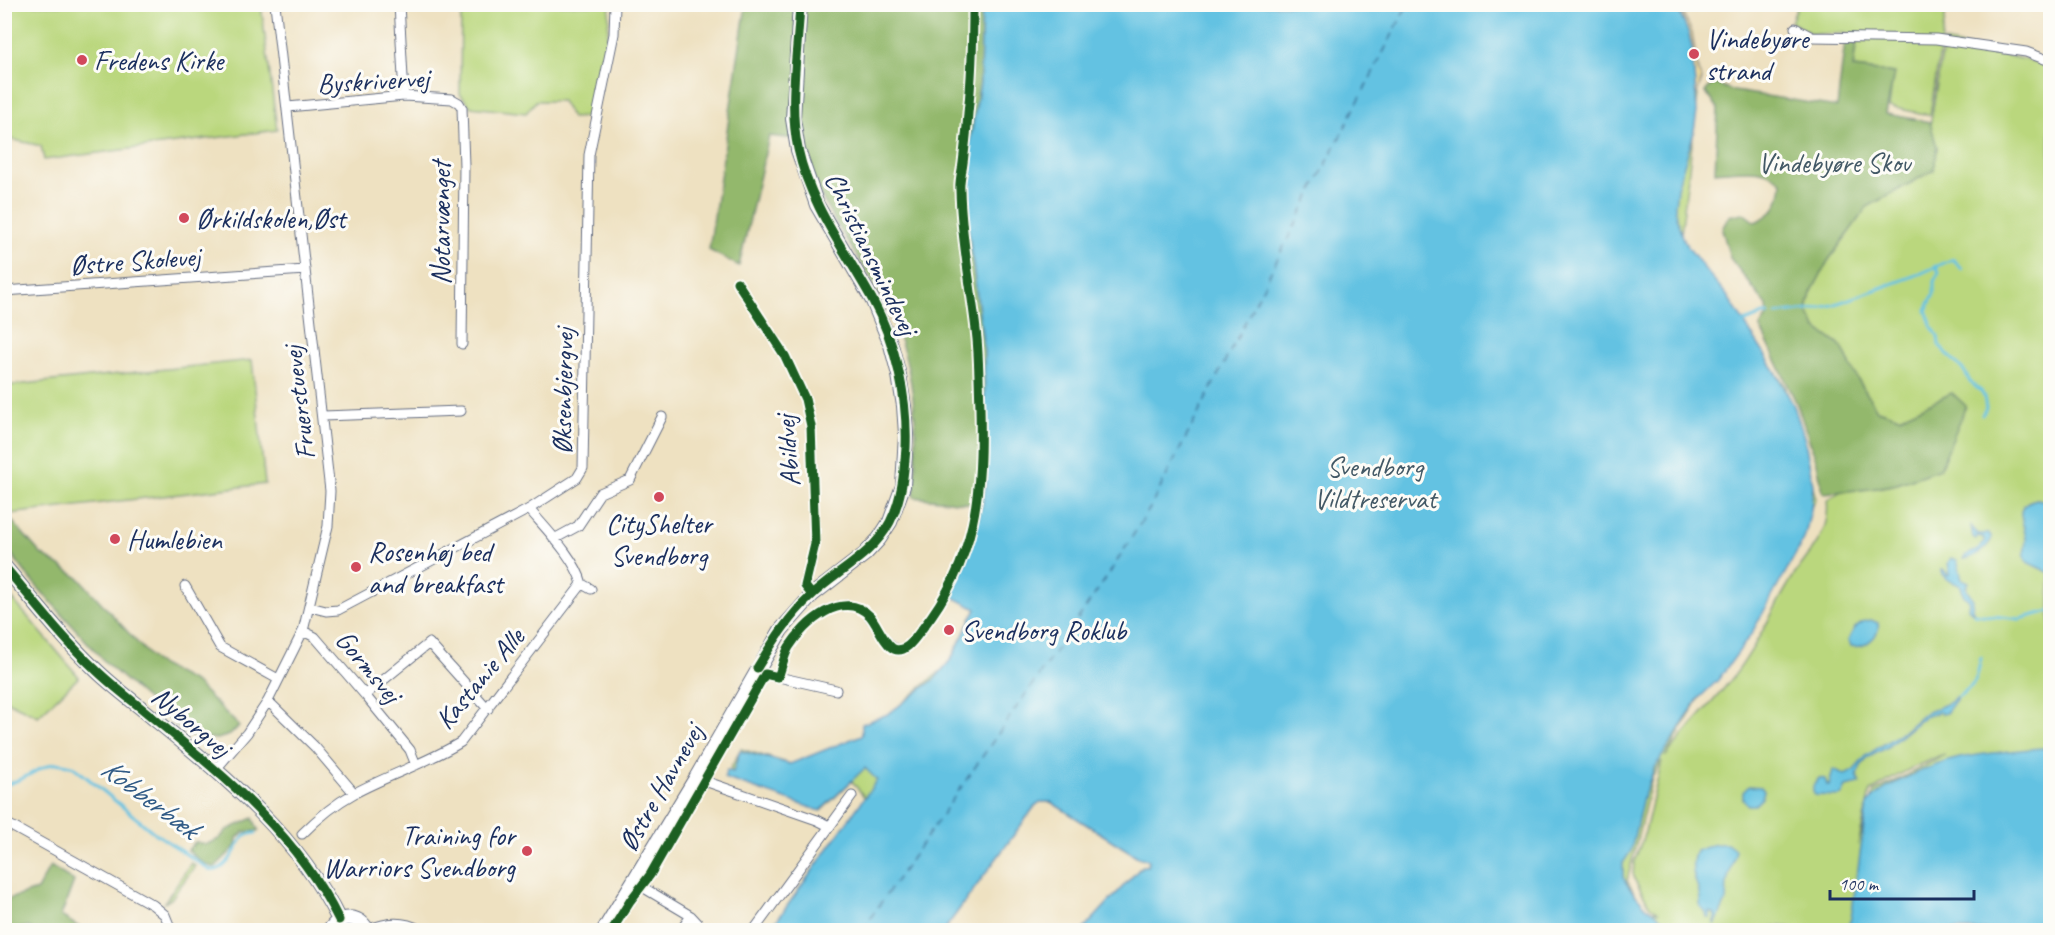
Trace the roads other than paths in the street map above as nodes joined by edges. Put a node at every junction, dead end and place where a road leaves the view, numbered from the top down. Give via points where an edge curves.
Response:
1 (275, 4) edge
2 (399, 4) edge
3 (615, 4) edge
4 (800, 4) edge
5 (1795, 28) dead end
6 (2050, 61) edge
7 (404, 96) junction
8 (459, 103) joint
9 (288, 108) junction
10 (305, 270) junction
11 (737, 282) dead end
12 (4, 291) edge
13 (462, 344) dead end
14 (461, 411) dead end
15 (323, 416) junction
16 (662, 417) dead end
17 (529, 509) junction
18 (554, 539) junction
19 (4, 566) edge
20 (185, 586) dead end
21 (948, 591) dead end
22 (812, 595) junction
23 (310, 607) junction
24 (303, 631) junction
25 (757, 669) junction
26 (778, 677) junction
27 (278, 679) junction
28 (836, 690) dead end
29 (365, 694) junction
30 (268, 701) junction
31 (488, 709) junction
32 (416, 765) junction
33 (216, 769) junction
34 (696, 778) junction
35 (354, 793) junction
36 (852, 796) dead end
37 (4, 822) edge
38 (829, 826) junction
39 (302, 834) dead end
40 (634, 882) junction
41 (691, 916) junction
42 (334, 925) edge
43 (171, 930) edge
44 (367, 930) edge
45 (421, 930) edge
46 (604, 930) edge
47 (681, 930) edge
48 (704, 930) edge
49 (754, 930) edge

1 - 9 street, Fruerstuevej
2 - 7 street
3 - 17 street, Øksenbjergvej via 614,34 589,156 583,468 577,478
4 - 22 street, Christiansmindevej via 794,118 798,150 817,205 873,301 891,345 906,434 903,486 890,522 865,554
5 - 6 street via 1812,37 1936,39 2026,52
7 - 8 street, Byskrivervej via 452,99
7 - 9 street, Byskrivervej
8 - 13 street, Notarvænget via 464,166
9 - 10 street, Fruerstuevej
10 - 12 street, Østre Skolevej
10 - 15 street, Fruerstuevej
11 - 22 street, Abildvej via 785,356 805,399 811,426 815,544 805,586
14 - 15 street
15 - 23 street, Fruerstuevej via 330,491 328,526
16 - 18 street via 630,480 600,494 578,526
17 - 18 street
17 - 23 street, Øksenbjergvej via 338,610
18 - 31 street, Kastanie Alle via 586,587
19 - 33 street, Nyborgvej via 95,669
20 - 27 street via 220,647
21 - 26 street via 922,629 901,649 889,645 870,616 861,610 851,606 822,612 788,648
22 - 25 street, Østre Havnevej via 781,630
23 - 24 street, Fruerstuevej
24 - 27 street, Fruerstuevej
24 - 29 street, Gormsvej via 315,637
25 - 26 street
25 - 34 street, Østre Havnevej
26 - 28 street
27 - 30 street, Fruerstuevej
29 - 31 street via 429,643
29 - 32 street, Gormsvej via 410,750
30 - 33 street, Fruerstuevej
30 - 35 street
31 - 32 street, Kastanie Alle via 461,742
32 - 35 street, Kastanie Alle
33 - 42 street, Nyborgvej via 291,846 315,878
34 - 38 street
34 - 40 street, Østre Havnevej
35 - 39 street, Kastanie Alle via 331,807
36 - 38 street
37 - 43 street via 153,905 165,915
38 - 49 street
40 - 41 street
40 - 46 street, Østre Havnevej
41 - 47 street
41 - 48 street
42 - 44 street via 350,918
44 - 45 street via 394,922

